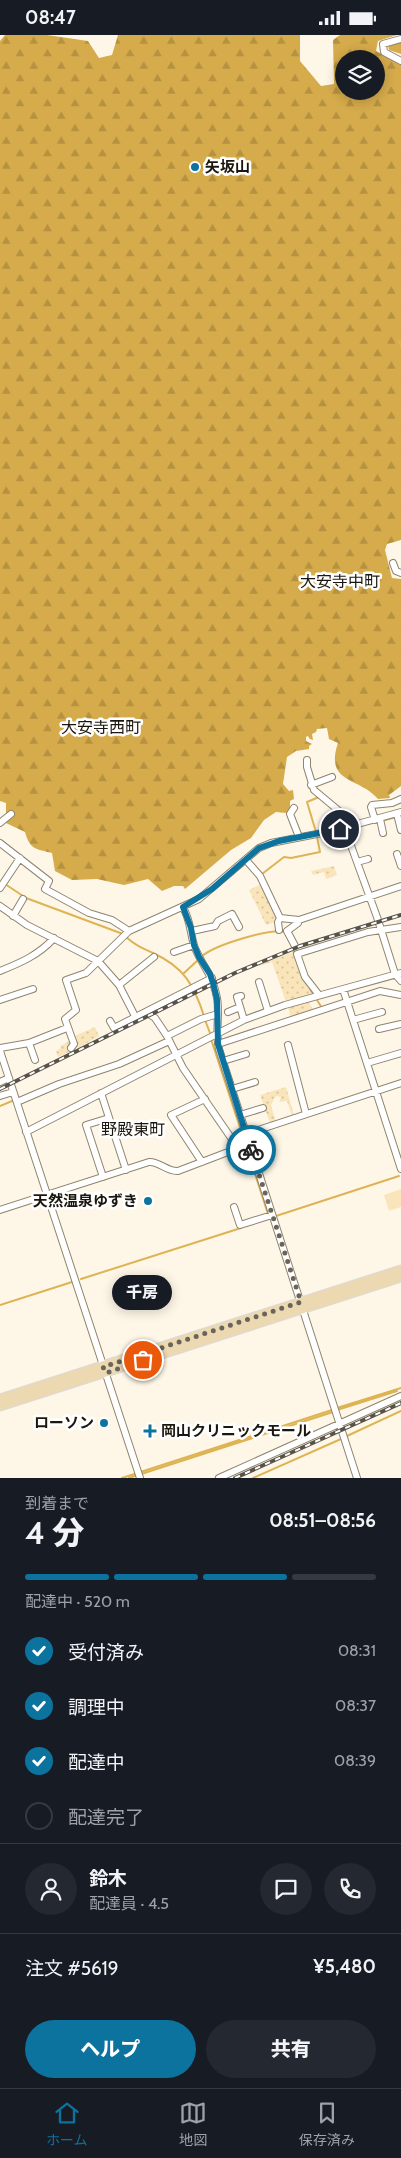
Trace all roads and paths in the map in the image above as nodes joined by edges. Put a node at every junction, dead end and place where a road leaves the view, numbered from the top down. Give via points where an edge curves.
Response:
1 (401, 39) edge
2 (401, 61) edge
3 (393, 563) dead end
4 (401, 573) edge
5 (308, 759) dead end
6 (332, 777) dead end
7 (311, 785) junction
8 (401, 799) edge
9 (294, 808) dead end
10 (11, 814) dead end
11 (398, 815) edge
12 (379, 820) junction
13 (0, 823) edge
14 (344, 827) junction
15 (401, 830) edge
16 (383, 833) dead end
17 (299, 837) junction
18 (0, 843) edge
19 (397, 854) dead end
20 (20, 858) junction
21 (368, 859) dead end
22 (246, 860) junction
23 (356, 862) junction
24 (401, 866) edge
25 (401, 886) edge
26 (0, 887) edge
27 (369, 896) junction
28 (23, 899) dead end
29 (0, 905) edge
30 (183, 907) junction
31 (12, 916) junction
32 (280, 918) junction
33 (299, 920) junction
34 (239, 927) dead end
35 (401, 927) edge
36 (279, 930) dead end
37 (379, 930) junction
38 (129, 931) junction
39 (192, 931) junction
40 (54, 938) junction
41 (194, 945) junction
42 (295, 946) dead end
43 (174, 952) dead end
44 (154, 957) dead end
45 (98, 961) junction
46 (0, 971) edge
47 (398, 973) edge
48 (212, 978) junction
49 (401, 981) edge
50 (259, 982) dead end
51 (119, 985) junction
52 (33, 989) dead end
53 (343, 989) junction
54 (401, 995) edge
55 (241, 996) dead end
56 (316, 996) junction
57 (0, 1000) edge
58 (347, 1002) junction
59 (240, 1007) junction
60 (268, 1011) junction
61 (382, 1011) dead end
62 (146, 1012) junction
63 (228, 1012) dead end
64 (218, 1014) junction
65 (136, 1018) junction
66 (244, 1020) junction
67 (353, 1020) junction
68 (110, 1021) dead end
69 (401, 1024) edge
70 (67, 1028) junction
71 (379, 1029) dead end
72 (217, 1032) junction
73 (168, 1038) junction
74 (29, 1043) junction
75 (218, 1044) junction
76 (288, 1045) dead end
77 (71, 1048) dead end
78 (0, 1050) edge
79 (401, 1053) edge
80 (175, 1054) junction
81 (246, 1054) dead end
82 (35, 1060) dead end
83 (223, 1061) junction
84 (367, 1063) junction
85 (9, 1078) junction
86 (0, 1082) edge
87 (255, 1082) dead end
88 (401, 1083) edge
89 (232, 1089) junction
90 (376, 1091) junction
91 (13, 1092) junction
92 (101, 1093) junction
93 (0, 1096) edge
94 (205, 1099) junction
95 (17, 1102) junction
96 (263, 1108) dead end
97 (306, 1114) junction
98 (240, 1115) junction
99 (109, 1118) junction
100 (26, 1132) junction
101 (246, 1133) junction
102 (249, 1144) junction
103 (238, 1147) junction
104 (202, 1162) junction
105 (401, 1169) edge
106 (126, 1170) junction
107 (102, 1177) junction
108 (47, 1195) junction
109 (234, 1207) dead end
110 (0, 1210) edge
111 (270, 1216) junction
112 (401, 1270) edge
113 (401, 1277) edge
114 (302, 1305) junction
115 (104, 1370) junction
116 (401, 1395) edge
117 (0, 1399) edge
118 (0, 1406) edge
119 (340, 1423) junction
120 (139, 1475) edge
121 (219, 1478) edge
122 (357, 1478) edge

1 - 2 street via 383,44 382,48
3 - 4 street via 396,571
5 - 7 street
6 - 7 street
7 - 14 street via 338,810
8 - 12 street via 372,805
9 - 17 street via 290,814
10 - 13 street
11 - 12 street
11 - 15 street
12 - 14 street
12 - 16 street
14 - 17 street
14 - 23 street
17 - 22 street via 259,848
18 - 20 street
19 - 24 street
20 - 26 street
20 - 38 street via 49,881 45,889
21 - 23 street
22 - 30 street via 212,889
22 - 32 street via 260,876
23 - 27 street
25 - 27 street
27 - 33 street
27 - 37 street
28 - 31 street
29 - 31 street
30 - 38 street
30 - 39 street
31 - 40 street
32 - 33 street
32 - 36 street
33 - 42 street via 287,931
34 - 39 street via 232,914 215,926
35 - 37 street
37 - 47 street
37 - 56 street via 297,954
38 - 45 street
39 - 41 street
40 - 45 street
40 - 46 street via 28,959
41 - 43 street
41 - 48 street
44 - 51 street
45 - 51 street
45 - 70 street via 86,973 66,980 76,1010 65,1019
47 - 49 street
47 - 53 street
48 - 62 street
48 - 64 street
50 - 60 street
51 - 65 street
52 - 57 street
53 - 56 street
53 - 58 street
54 - 58 street via 380,991
55 - 59 street via 237,997
56 - 60 street
58 - 67 street
58 - 75 street
59 - 63 street
59 - 66 street
60 - 66 street
61 - 67 street
62 - 65 street
62 - 73 street via 155,1018
64 - 72 street
64 - 73 street via 201,1019
65 - 68 street via 114,1028
66 - 72 street
67 - 84 street
69 - 71 street
70 - 74 street
70 - 77 street via 74,1044
72 - 75 street
72 - 80 street
73 - 80 street
73 - 95 street via 119,1065 59,1084
74 - 78 street
74 - 82 street
75 - 83 street
76 - 97 street
78 - 85 street
79 - 84 street
80 - 92 street
80 - 94 street
81 - 83 street
83 - 89 street
84 - 90 street
85 - 86 street
85 - 91 street
87 - 89 street
88 - 90 street
89 - 98 street
90 - 97 street
90 - 105 street
91 - 93 street
91 - 95 street
92 - 99 street
92 - 100 street
94 - 103 street
94 - 104 street via 171,1115
95 - 100 street
96 - 98 street
97 - 101 street
98 - 101 street
99 - 106 street
99 - 107 street via 86,1125
100 - 108 street
101 - 102 street
102 - 103 street
102 - 111 street
103 - 104 street
104 - 106 street via 178,1171 154,1162
106 - 107 street
107 - 108 street
108 - 110 street
108 - 115 street
109 - 111 street via 240,1225
111 - 114 street
112 - 114 main road
113 - 114 main road
114 - 115 main road
114 - 119 street
115 - 117 main road
115 - 118 main road
115 - 120 street
116 - 119 street
119 - 121 street
119 - 122 street

